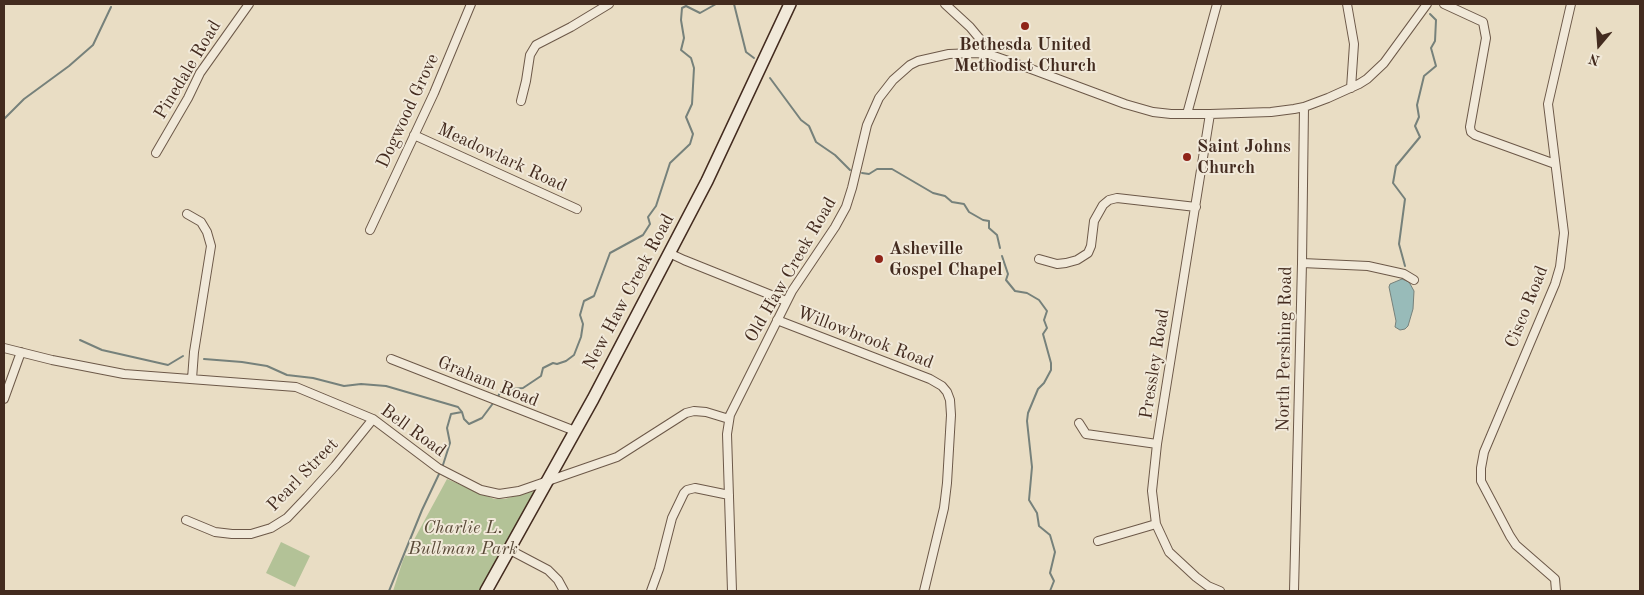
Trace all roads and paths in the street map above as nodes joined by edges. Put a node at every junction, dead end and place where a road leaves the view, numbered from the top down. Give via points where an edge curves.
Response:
1 (249, 4) edge
2 (471, 4) edge
3 (609, 4) edge
4 (790, 4) edge
5 (945, 4) edge
6 (1217, 4) edge
7 (1347, 4) edge
8 (1427, 4) edge
9 (1444, 4) edge
10 (1571, 4) edge
11 (988, 54) junction
12 (1351, 88) junction
13 (521, 101) dead end
14 (1304, 107) junction
15 (1187, 114) junction
16 (1210, 114) junction
17 (414, 135) junction
18 (156, 153) dead end
19 (1555, 164) junction
20 (1196, 207) junction
21 (577, 209) dead end
22 (188, 214) dead end
23 (370, 230) dead end
24 (669, 253) junction
25 (1040, 259) dead end
26 (1302, 263) junction
27 (1414, 280) dead end
28 (786, 301) junction
29 (776, 320) junction
30 (4, 348) edge
31 (21, 352) junction
32 (391, 359) dead end
33 (192, 379) junction
34 (4, 399) edge
35 (729, 418) junction
36 (373, 419) junction
37 (1079, 423) dead end
38 (575, 431) junction
39 (1157, 444) junction
40 (548, 480) junction
41 (729, 495) junction
42 (186, 520) dead end
43 (1156, 524) junction
44 (1098, 541) dead end
45 (510, 550) junction
46 (486, 591) edge
47 (564, 591) edge
48 (651, 591) edge
49 (732, 591) edge
50 (924, 591) edge
51 (1220, 591) edge
52 (1294, 591) edge
53 (1556, 591) edge

1 - 18 street, Pinedale Road via 200,73
2 - 17 street, Dogwood Grove
3 - 13 street via 536,45 530,55
4 - 24 street, New Haw Creek Road via 707,181
5 - 11 street via 969,26 990,51
6 - 15 street
7 - 12 street via 1354,44
8 - 12 street, Old Haw Creek Road via 1384,63
9 - 19 street via 1483,22 1486,38 1470,132
10 - 19 street, Cisco Road via 1548,104
11 - 15 street, Old Haw Creek Road via 1140,109 1163,114
11 - 28 street, Old Haw Creek Road via 948,54 918,61 886,88 864,136 846,207
12 - 14 street, Old Haw Creek Road
14 - 16 street, Old Haw Creek Road via 1271,112
14 - 26 street, North Pershing Road
15 - 16 street, Old Haw Creek Road
16 - 20 street, Pressley Road
17 - 21 street, Meadowlark Road
17 - 23 street, Dogwood Grove
19 - 53 street, Cisco Road via 1564,233 1560,267 1484,452 1481,481 1516,545 1555,579
20 - 25 street via 1117,198 1109,200 1094,221 1092,246 1088,254 1078,260 1057,264
20 - 39 street, Pressley Road
22 - 33 street via 201,222 211,246
24 - 28 street
24 - 38 street, New Haw Creek Road
26 - 27 street via 1368,266 1404,274
26 - 52 street, North Pershing Road
28 - 29 street, Old Haw Creek Road
29 - 35 street, Old Haw Creek Road
29 - 50 street, Willowbrook Road via 930,379 947,392 951,405 948,476 944,508
30 - 31 street, Bell Road
31 - 33 street, Bell Road via 124,374
31 - 34 street
32 - 38 street, Graham Road
33 - 36 street, Bell Road via 296,387
35 - 40 street, Bell Road via 706,412 686,413 616,457
35 - 41 street, Old Haw Creek Road via 726,434
36 - 40 street, Bell Road via 441,469 481,490 510,494
36 - 42 street, Pearl Street via 307,497 287,518 271,528 251,534 232,534 215,532
37 - 39 street via 1086,434
38 - 40 street, New Haw Creek Road
39 - 43 street, Pressley Road via 1152,491
40 - 45 street, New Haw Creek Road
41 - 48 street via 695,488 684,493 672,518
41 - 49 street, Old Haw Creek Road
43 - 44 street
43 - 51 street, Pressley Road via 1175,558 1208,586
45 - 46 street, New Haw Creek Road
45 - 47 street via 548,570

